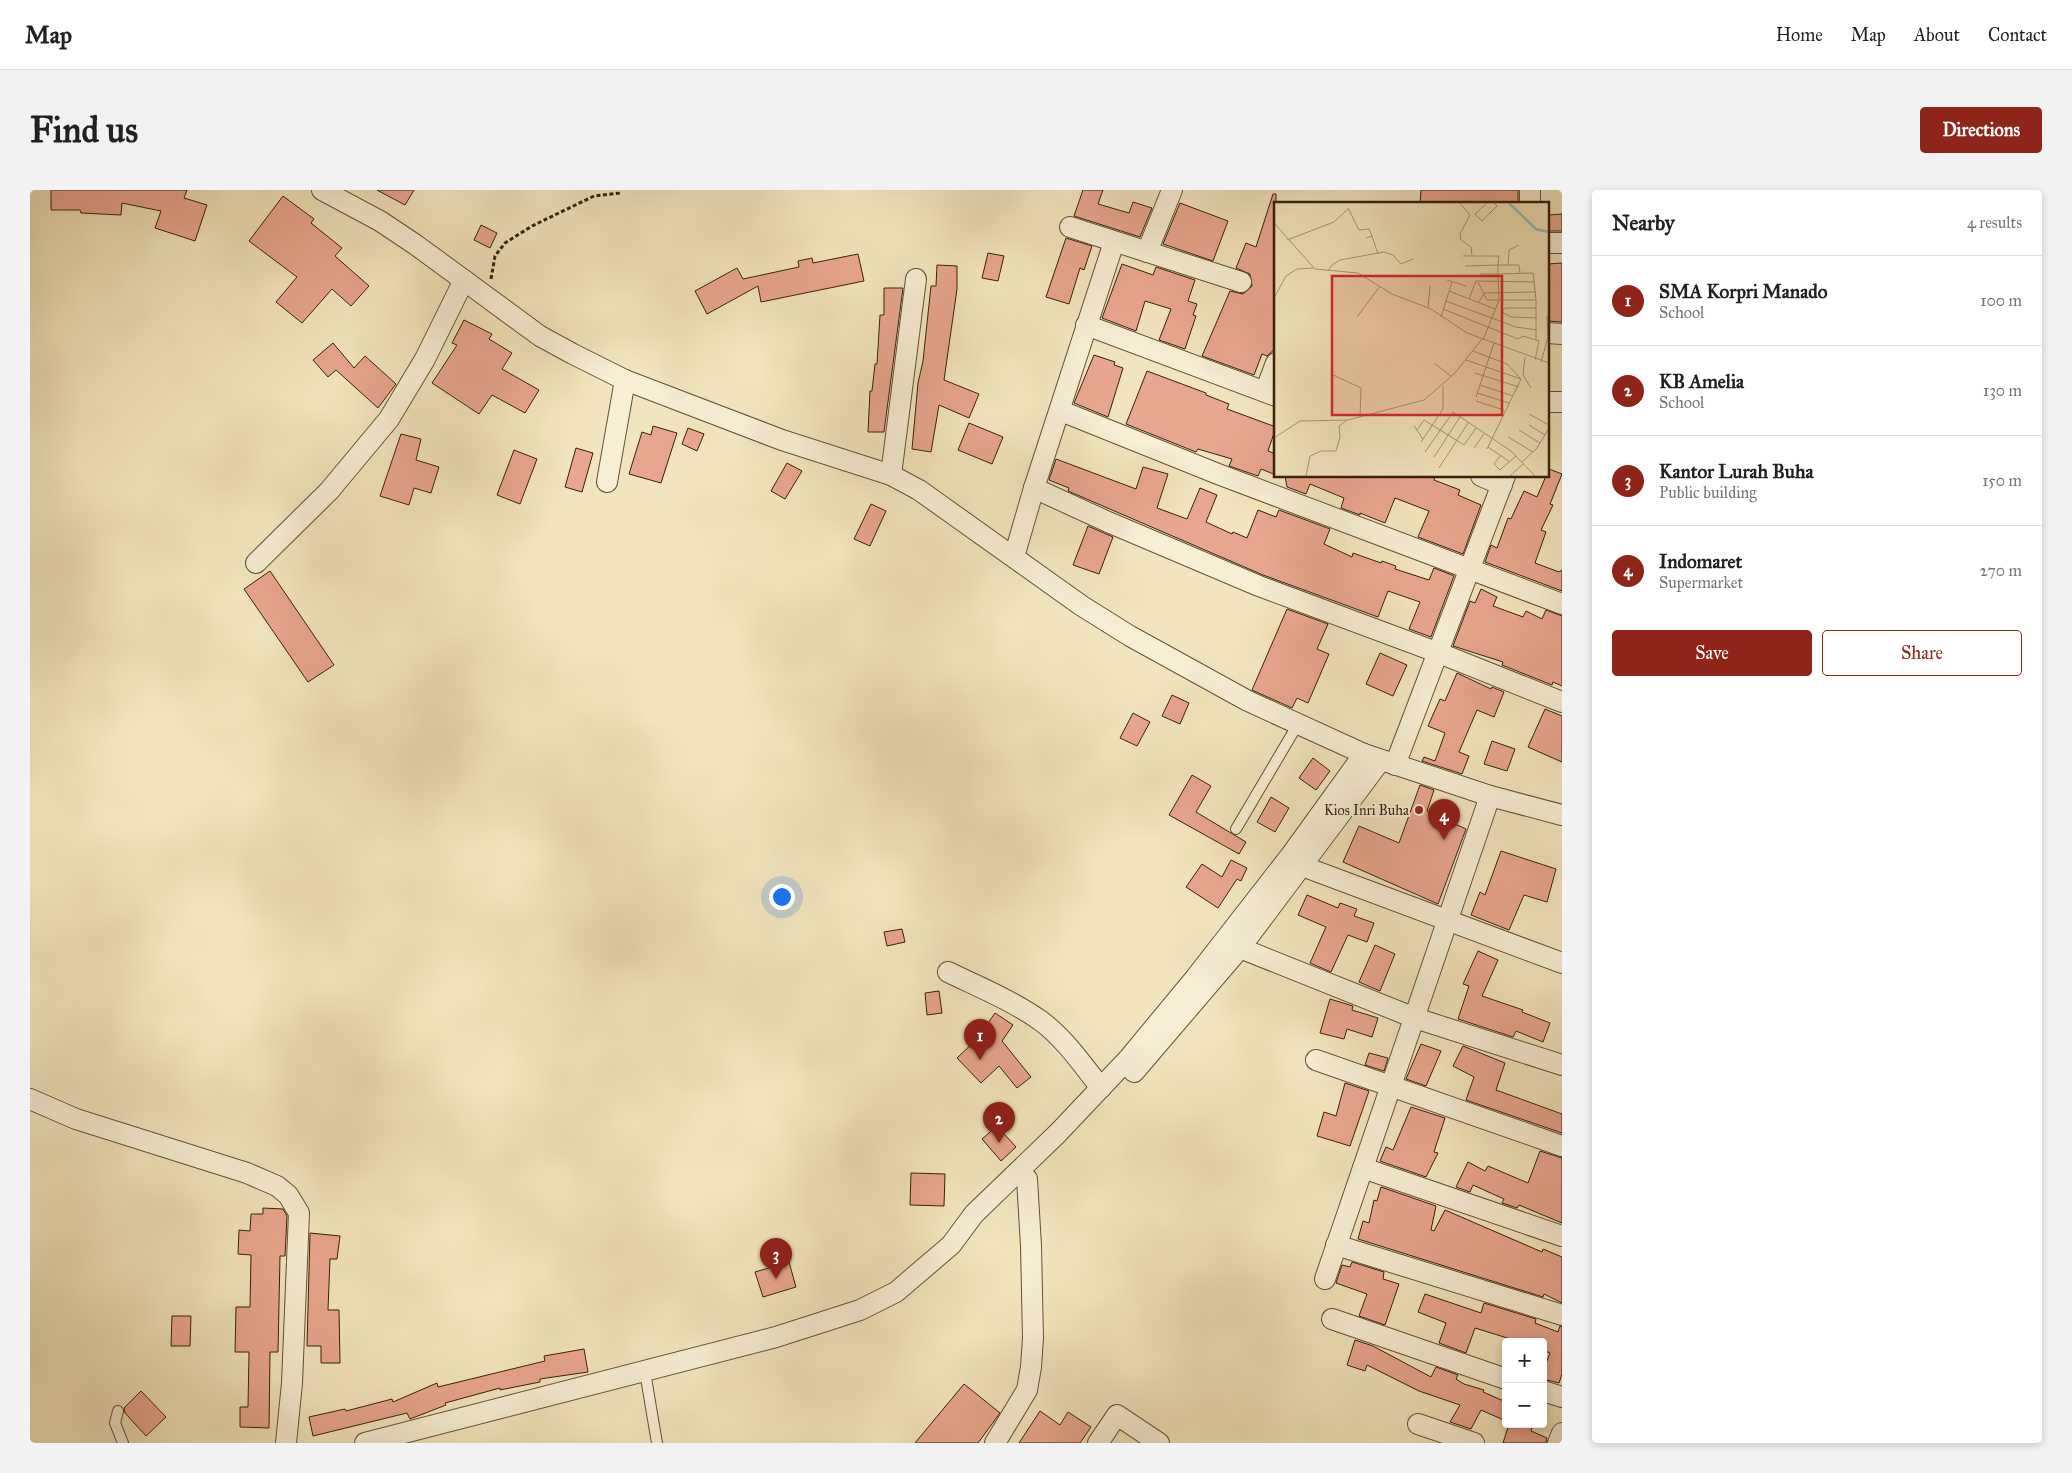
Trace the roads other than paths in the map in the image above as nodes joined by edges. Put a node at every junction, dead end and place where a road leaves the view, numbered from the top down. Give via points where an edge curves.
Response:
1 (322, 190) edge
2 (1172, 190) edge
3 (1070, 227) dead end
4 (1114, 242) junction
5 (1147, 252) junction
6 (916, 279) dead end
7 (464, 280) junction
8 (1241, 282) dead end
9 (1086, 324) junction
10 (1274, 373) edge
11 (625, 380) junction
12 (1270, 394) edge
13 (1061, 411) junction
14 (891, 475) junction
15 (1503, 480) edge
16 (607, 482) dead end
17 (1034, 488) junction
18 (1014, 557) junction
19 (256, 563) dead end
20 (1468, 567) junction
21 (1562, 604) edge
22 (1439, 652) junction
23 (1562, 702) edge
24 (1298, 724) junction
25 (1380, 760) junction
26 (1490, 796) junction
27 (1562, 815) edge
28 (1236, 829) dead end
29 (1302, 866) junction
30 (1448, 920) junction
31 (1240, 948) junction
32 (1562, 963) edge
33 (948, 972) dead end
34 (1415, 1018) junction
35 (1316, 1060) dead end
36 (1562, 1065) edge
37 (1391, 1085) junction
38 (1101, 1088) junction
39 (30, 1099) edge
40 (1562, 1146) edge
41 (1363, 1168) junction
42 (1027, 1180) junction
43 (1562, 1236) edge
44 (951, 1245) junction
45 (1336, 1245) junction
46 (1325, 1278) dead end
47 (1562, 1315) edge
48 (1332, 1320) dead end
49 (646, 1372) junction
50 (1502, 1378) edge
51 (1547, 1392) edge
52 (1562, 1397) edge
53 (118, 1411) dead end
54 (1418, 1424) dead end
55 (1562, 1433) edge
56 (122, 1443) edge
57 (286, 1443) edge
58 (365, 1443) edge
59 (657, 1443) edge
60 (995, 1443) edge
61 (1098, 1443) edge
62 (1159, 1443) edge
63 (1474, 1443) edge
64 (1558, 1443) edge

1 - 7 street via 387,226
2 - 5 street
3 - 4 street
4 - 5 street
4 - 9 street
5 - 8 street
6 - 14 street
7 - 11 street via 540,336
7 - 19 street via 425,359 389,419 329,491
9 - 12 street
9 - 13 street
10 - 12 street
11 - 14 street via 782,440
11 - 16 street
13 - 17 street
13 - 20 street via 1218,474
14 - 18 street via 949,509
15 - 20 street
17 - 18 street
17 - 22 street via 1259,586
18 - 24 street via 1130,636
20 - 21 street
20 - 22 street
22 - 23 street
22 - 25 street
24 - 25 street
24 - 28 lane
25 - 26 street
25 - 29 street
25 - 38 street via 1301,841 1196,978
26 - 27 street
26 - 30 street
29 - 30 street
29 - 31 street
30 - 32 street
30 - 34 street
31 - 34 street
31 - 42 street via 1132,1074
33 - 38 street via 1016,1005 1042,1022 1065,1042
34 - 36 street
34 - 37 street
35 - 37 street
37 - 40 street
37 - 41 street
38 - 44 street via 974,1214
39 - 57 street via 76,1118 247,1173 277,1186 288,1195 299,1213 292,1383
41 - 43 street
41 - 45 street
42 - 44 street via 974,1232
42 - 60 street via 1033,1338 1031,1367 1027,1390
44 - 49 street via 896,1292 860,1310 776,1337
45 - 46 street
45 - 47 street
48 - 50 street
49 - 58 street
49 - 59 lane
51 - 52 street
53 - 56 lane via 115,1424
54 - 63 street
55 - 64 street
61 - 62 street via 1117,1415

